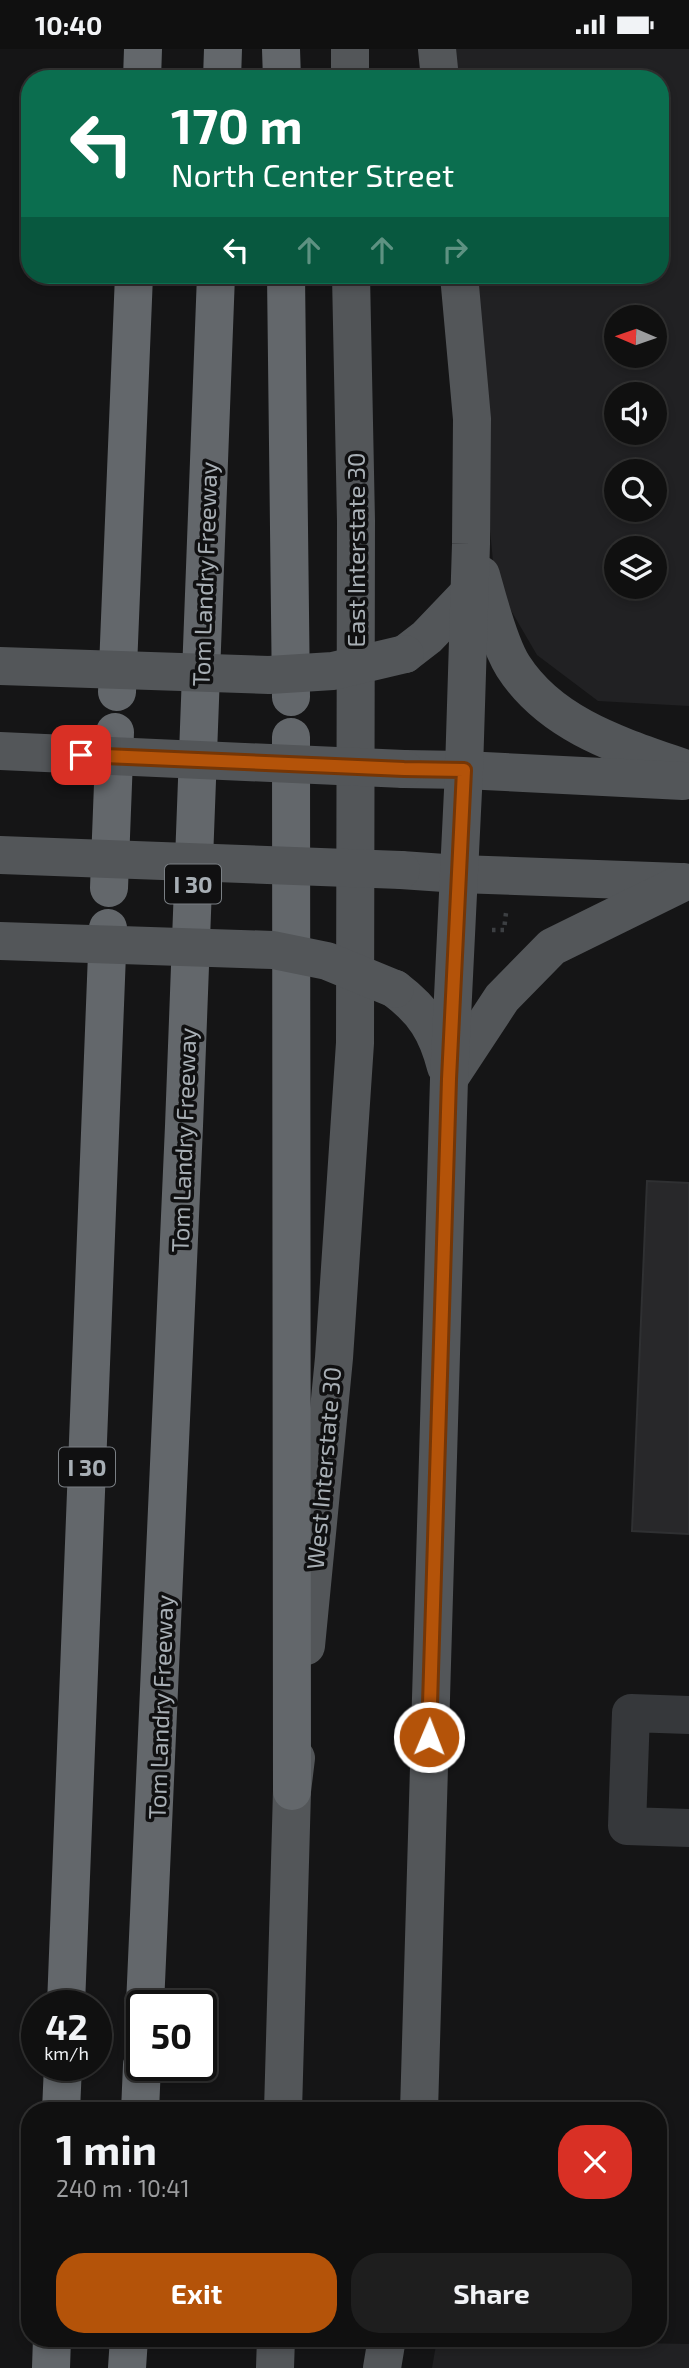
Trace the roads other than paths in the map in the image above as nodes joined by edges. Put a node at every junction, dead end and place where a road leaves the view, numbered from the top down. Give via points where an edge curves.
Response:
1 (143, 49) edge
2 (223, 49) edge
3 (281, 49) edge
4 (350, 49) edge
5 (438, 49) edge
6 (142, 70) edge
7 (222, 70) edge
8 (282, 70) edge
9 (350, 70) edge
10 (439, 70) edge
11 (134, 284) edge
12 (216, 284) edge
13 (286, 284) edge
14 (351, 284) edge
15 (459, 284) edge
16 (471, 544) junction
17 (470, 592) junction
18 (0, 666) edge
19 (117, 692) dead end
20 (291, 697) dead end
21 (116, 732) dead end
22 (291, 737) dead end
23 (0, 751) edge
24 (689, 769) edge
25 (464, 770) junction
26 (689, 781) edge
27 (355, 825) joint
28 (0, 855) edge
29 (459, 874) junction
30 (686, 882) edge
31 (109, 888) dead end
32 (108, 928) dead end
33 (0, 941) edge
34 (449, 1079) junction
35 (689, 1715) edge
36 (292, 1791) junction
37 (689, 1828) edge
38 (66, 1990) edge
39 (146, 1990) edge
40 (62, 2081) edge
41 (141, 2081) edge
42 (61, 2102) edge
43 (140, 2102) edge
44 (282, 2102) edge
45 (419, 2102) edge
46 (52, 2347) edge
47 (128, 2347) edge
48 (276, 2347) edge
49 (386, 2347) edge
50 (51, 2368) edge
51 (127, 2368) edge
52 (275, 2368) edge
53 (382, 2368) edge

1 - 6 highway
2 - 7 highway
3 - 8 highway
4 - 9 main road
5 - 10 main road
11 - 19 highway
12 - 39 highway, Tom Landry Freeway / I 30
13 - 20 highway
14 - 27 main road, East Interstate 30
15 - 16 main road via 472,419
16 - 17 main road
16 - 24 main road via 512,664 538,698 595,736
17 - 18 main road, bridge via 405,654 334,671 269,675
17 - 25 main road
21 - 31 highway
22 - 36 highway
23 - 25 main road, bridge
25 - 26 main road
25 - 29 main road
27 - 36 main road, West Interstate 30 via 354,1057 334,1358
28 - 29 main road, bridge
29 - 30 main road
29 - 34 main road
30 - 34 main road via 552,947 502,998
32 - 38 highway, I 30
33 - 34 main road, bridge via 273,950 327,961 395,989 413,1003 440,1044
34 - 45 main road
35 - 37 lane via 631,1713 627,1826
36 - 44 main road, West Interstate 30
40 - 42 highway
41 - 43 highway
46 - 50 highway
47 - 51 highway
48 - 52 main road
49 - 53 main road

